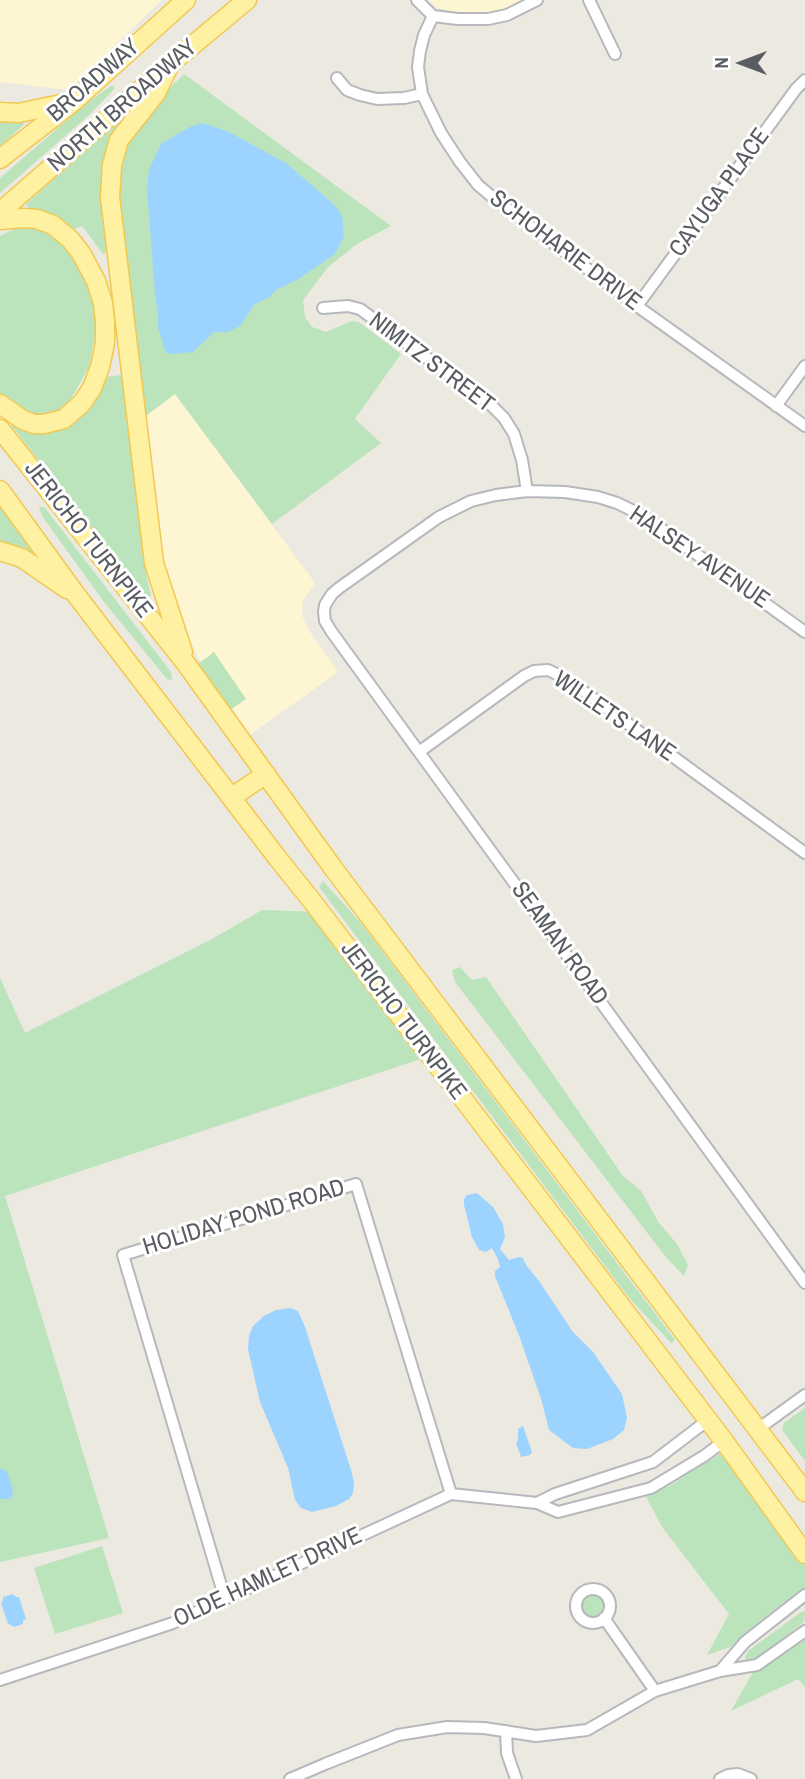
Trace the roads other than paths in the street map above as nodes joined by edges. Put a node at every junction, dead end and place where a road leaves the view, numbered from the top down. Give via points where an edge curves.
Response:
1 (186, 0) edge
2 (247, 0) edge
3 (417, 0) edge
4 (537, 0) edge
5 (589, 0) edge
6 (433, 16) junction
7 (615, 54) dead end
8 (170, 64) junction
9 (337, 78) dead end
10 (805, 80) edge
11 (422, 94) junction
12 (73, 102) junction
13 (0, 112) edge
14 (0, 159) edge
15 (0, 212) edge
16 (0, 220) edge
17 (637, 306) junction
18 (324, 308) dead end
19 (805, 366) edge
20 (0, 404) edge
21 (776, 406) junction
22 (805, 426) edge
23 (0, 429) edge
24 (0, 489) edge
25 (527, 491) junction
26 (0, 551) edge
27 (77, 596) junction
28 (327, 601) joint
29 (805, 632) edge
30 (187, 665) junction
31 (419, 752) junction
32 (265, 774) junction
33 (232, 797) junction
34 (805, 853) edge
35 (805, 1283) edge
36 (805, 1395) edge
37 (708, 1420) junction
38 (758, 1429) junction
39 (724, 1441) junction
40 (805, 1492) edge
41 (451, 1494) junction
42 (537, 1503) junction
43 (805, 1554) edge
44 (805, 1595) edge
45 (225, 1599) junction
46 (604, 1618) dead end
47 (805, 1631) edge
48 (720, 1671) junction
49 (0, 1680) edge
50 (655, 1691) junction
51 (506, 1731) junction
52 (290, 1779) edge
53 (516, 1779) edge
54 (720, 1779) edge
55 (751, 1779) edge

1 - 12 main road, BROADWAY
2 - 8 main road, NORTH BROADWAY
3 - 6 street
4 - 6 street via 508,15 488,19
5 - 7 street
6 - 11 street, SCHOHARIE DRIVE via 420,51
8 - 15 main road, NORTH BROADWAY
8 - 30 main road via 156,93 119,140 110,197 154,563
9 - 11 street via 347,90 377,99
10 - 17 street, CAYUGA PLACE
11 - 17 street, SCHOHARIE DRIVE via 441,134 478,185
12 - 13 main road via 19,113
12 - 14 main road, BROADWAY
16 - 20 main road via 37,219 70,239 96,281 105,321 105,343 92,388 64,419 34,424
17 - 21 street, SCHOHARIE DRIVE
18 - 25 street, NIMITZ STREET via 360,309 490,404 513,435
19 - 21 street
21 - 22 street, SCHOHARIE DRIVE
23 - 30 main road, JERICHO TURNPIKE
24 - 27 main road, JERICHO TURNPIKE
25 - 28 street, HALSEY AVENUE via 471,501 439,517
25 - 29 street, HALSEY AVENUE via 598,497 642,515
26 - 27 main road via 22,558
27 - 33 main road, JERICHO TURNPIKE
28 - 31 street, SEAMAN ROAD via 325,621
30 - 32 main road, JERICHO TURNPIKE
31 - 34 street, WILLETS LANE via 524,676 548,670
31 - 35 street, SEAMAN ROAD
32 - 33 main road
32 - 38 main road, JERICHO TURNPIKE
33 - 37 main road, JERICHO TURNPIKE
36 - 38 street
37 - 39 main road, JERICHO TURNPIKE
37 - 42 street via 646,1465
38 - 40 main road, JERICHO TURNPIKE
39 - 42 street via 652,1488 558,1512
39 - 43 main road, JERICHO TURNPIKE
41 - 42 street
41 - 45 street, OLDE HAMLET DRIVE
41 - 45 street, HOLIDAY POND ROAD via 356,1184 123,1255
44 - 48 street via 745,1642
45 - 49 street, OLDE HAMLET DRIVE via 173,1623
46 - 50 street
47 - 48 street via 757,1665
48 - 50 street
50 - 51 street via 587,1730 537,1736
51 - 52 street via 447,1727 398,1735
51 - 53 street via 506,1753
54 - 55 street via 738,1774

